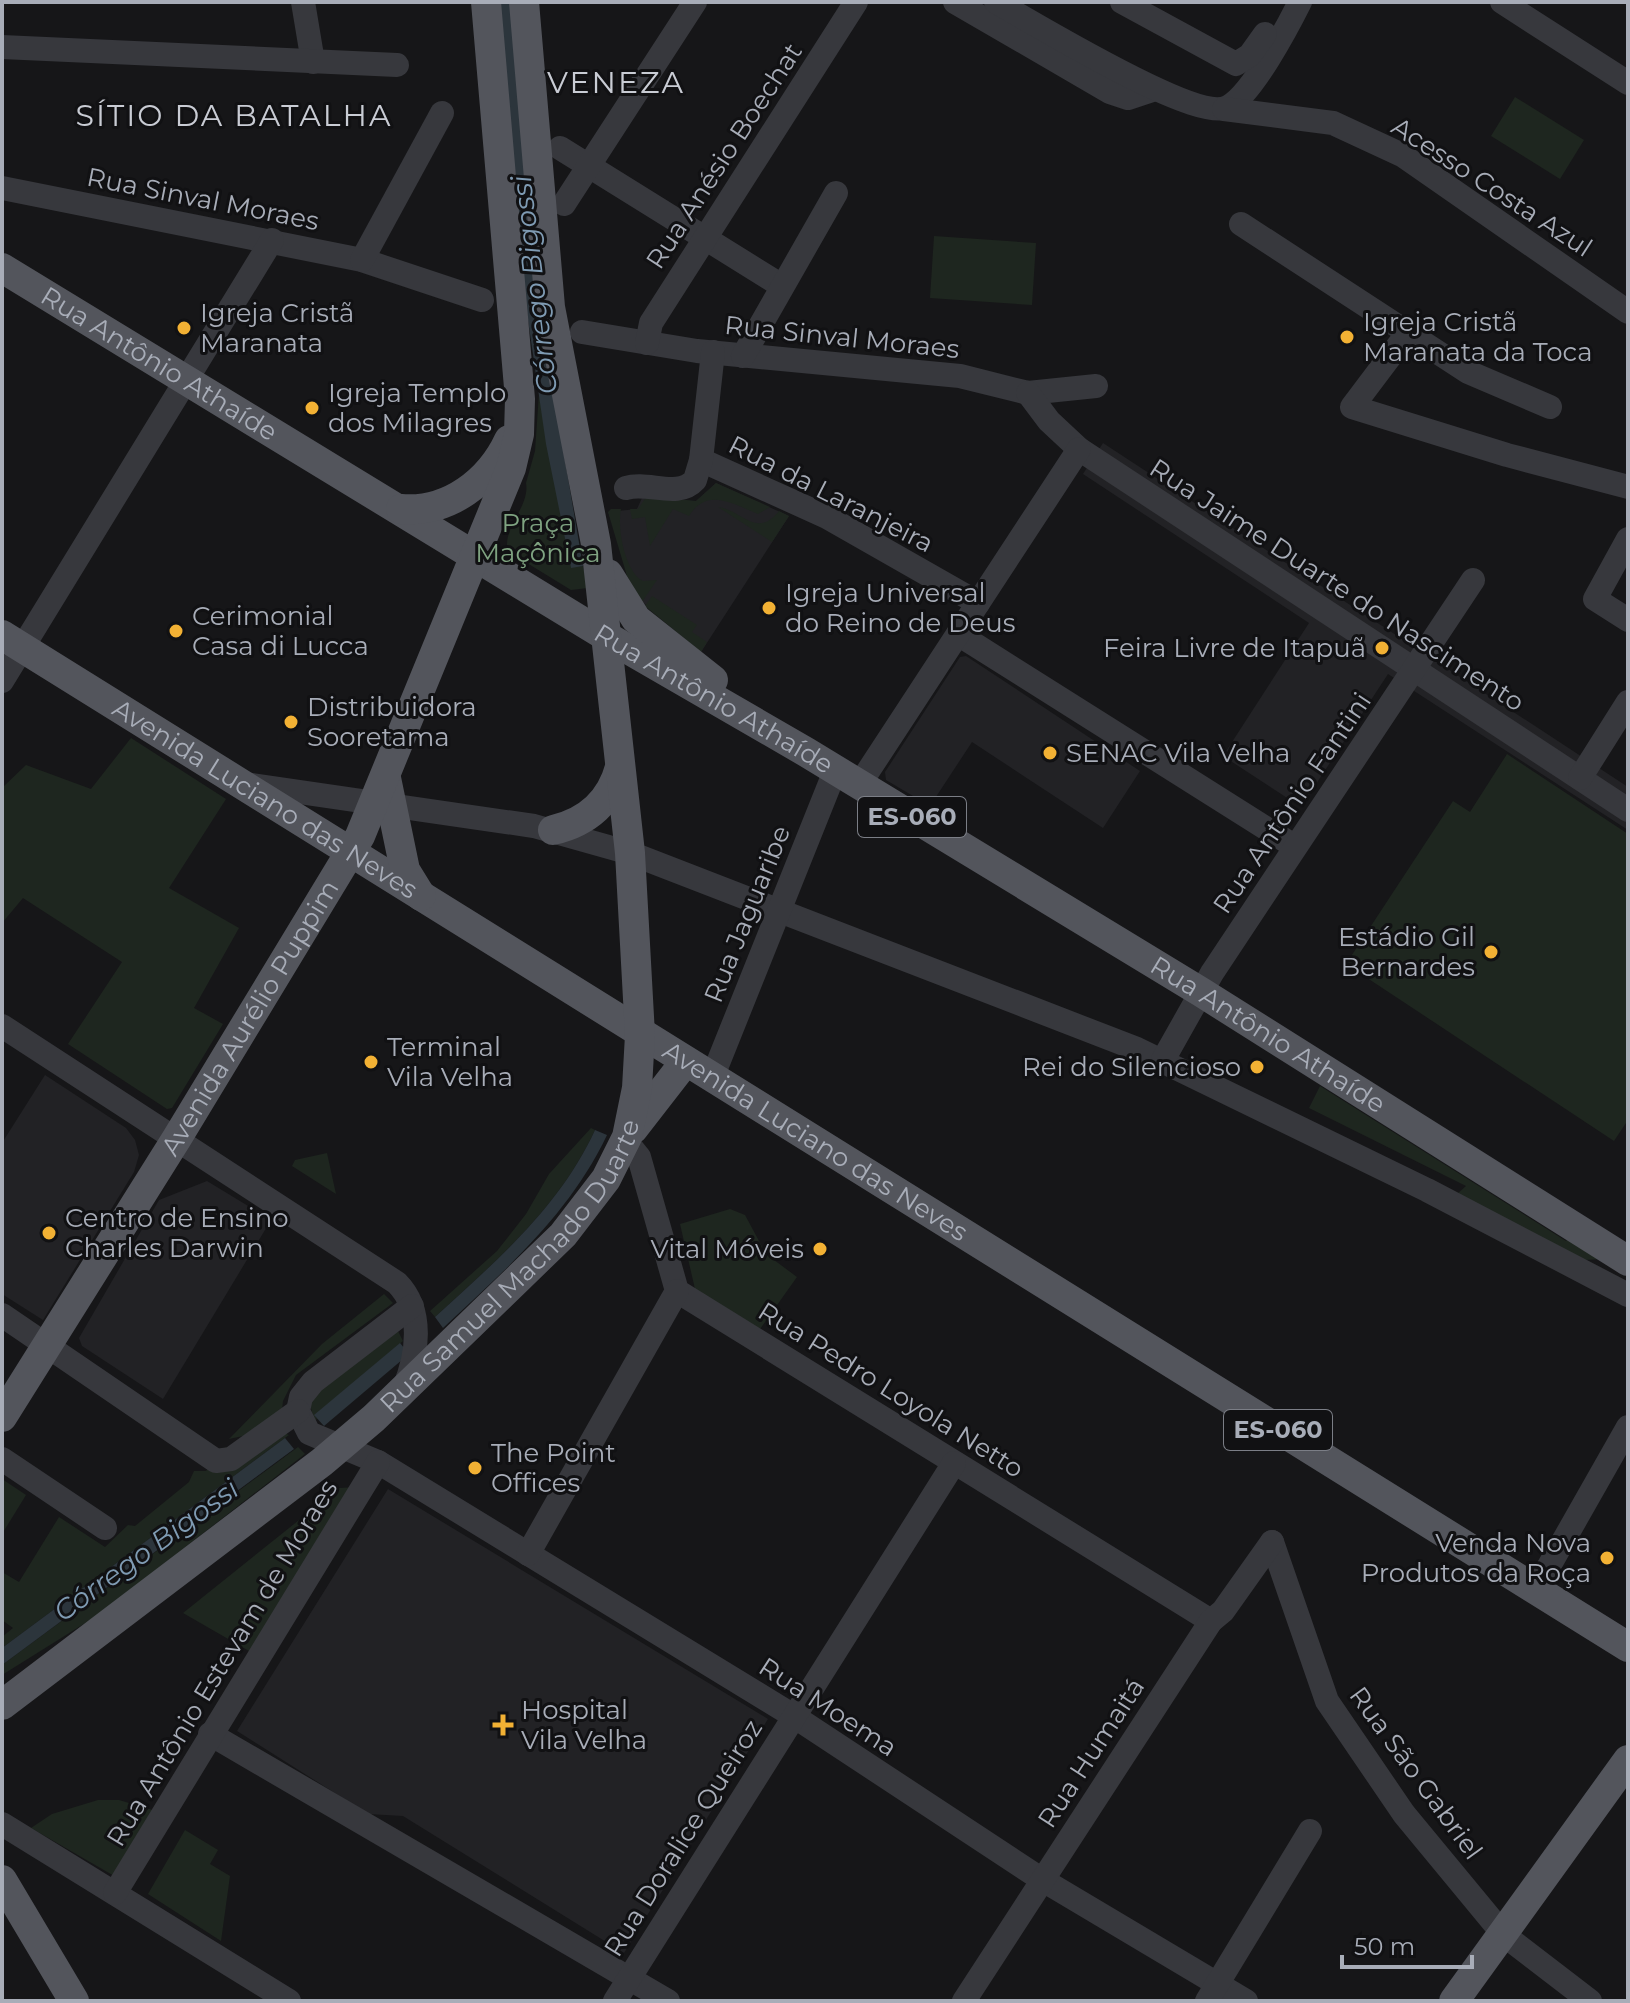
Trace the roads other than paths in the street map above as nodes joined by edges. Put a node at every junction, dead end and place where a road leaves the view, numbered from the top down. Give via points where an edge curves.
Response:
1 (303, 2) edge
2 (486, 2) edge
3 (524, 2) edge
4 (695, 2) edge
5 (856, 2) edge
6 (955, 2) edge
7 (996, 2) edge
8 (1122, 2) edge
9 (1288, 2) edge
10 (1300, 2) edge
11 (1502, 2) edge
12 (2, 47) edge
13 (313, 62) junction
14 (397, 65) dead end
15 (1628, 83) edge
16 (1155, 89) junction
17 (1224, 109) junction
18 (442, 113) dead end
19 (560, 148) dead end
20 (590, 169) junction
21 (2, 188) edge
22 (836, 193) dead end
23 (564, 204) dead end
24 (1241, 224) dead end
25 (705, 238) junction
26 (272, 240) junction
27 (362, 260) junction
28 (2, 268) edge
29 (782, 286) junction
30 (482, 300) dead end
31 (1628, 312) edge
32 (582, 332) dead end
33 (1407, 334) junction
34 (647, 343) junction
35 (713, 352) junction
36 (743, 356) junction
37 (188, 380) junction
38 (1096, 386) dead end
39 (1028, 393) junction
40 (520, 399) junction
41 (1550, 407) dead end
42 (1079, 449) junction
43 (701, 460) junction
44 (1628, 487) edge
45 (626, 488) dead end
46 (401, 509) junction
47 (1628, 539) edge
48 (596, 544) junction
49 (475, 553) junction
50 (1473, 580) dead end
51 (978, 603) junction
52 (560, 608) junction
53 (1628, 620) edge
54 (958, 634) junction
55 (609, 638) junction
56 (12, 641) edge
57 (1414, 670) junction
58 (2, 681) edge
59 (1628, 702) edge
60 (616, 705) junction
61 (806, 752) junction
62 (621, 764) junction
63 (847, 778) junction
64 (1580, 778) junction
65 (237, 783) junction
66 (385, 795) junction
67 (1628, 810) edge
68 (553, 830) junction
69 (1294, 846) junction
70 (351, 852) junction
71 (630, 853) junction
72 (422, 897) junction
73 (779, 910) junction
74 (1201, 992) junction
75 (2, 1026) edge
76 (640, 1035) junction
77 (1163, 1060) junction
78 (685, 1062) junction
79 (712, 1078) junction
80 (177, 1138) junction
81 (626, 1139) junction
82 (1628, 1261) edge
83 (1579, 1269) junction
84 (677, 1291) junction
85 (1628, 1295) edge
86 (412, 1306) junction
87 (2, 1315) edge
88 (49, 1346) junction
89 (404, 1388) junction
90 (298, 1411) junction
91 (2, 1417) edge
92 (374, 1418) junction
93 (1628, 1427) edge
94 (339, 1448) junction
95 (2, 1459) edge
96 (378, 1462) junction
97 (954, 1463) junction
98 (105, 1528) dead end
99 (1272, 1542) joint
100 (528, 1554) junction
101 (1536, 1589) junction
102 (1211, 1621) junction
103 (1628, 1647) edge
104 (2, 1705) edge
105 (792, 1715) junction
106 (210, 1734) junction
107 (1628, 1760) edge
108 (7, 1829) edge
109 (1310, 1831) dead end
110 (1041, 1879) junction
111 (2, 1880) edge
112 (115, 1893) junction
113 (1504, 1935) junction
114 (628, 1978) junction
115 (1213, 1992) edge
116 (74, 2001) edge
117 (289, 2001) edge
118 (615, 2001) edge
119 (668, 2001) edge
120 (964, 2001) edge
121 (1246, 2001) edge
122 (1454, 2001) edge
123 (1590, 2001) edge

1 - 13 street
2 - 40 main road
3 - 48 main road via 550,307
4 - 20 street
5 - 25 street, Rua Anésio Boechat
6 - 16 street via 1110,92 1128,98
7 - 16 street, Acesso Costa Azul
8 - 9 street via 1236,64 1250,55
10 - 17 street via 1253,79
11 - 15 street
12 - 13 street
13 - 14 street
16 - 17 street, Acesso Costa Azul via 1208,109
17 - 31 street, Acesso Costa Azul via 1333,123 1402,155
18 - 27 street
19 - 20 street
20 - 23 street
20 - 25 street
21 - 26 street, Rua Sinval Moraes
22 - 29 street
24 - 33 street
25 - 29 street
25 - 34 street, Rua Anésio Boechat via 651,323
26 - 27 street, Rua Sinval Moraes
26 - 37 street
27 - 30 street, Rua Sinval Moraes
28 - 37 main road, Rua Antônio Athaíde
29 - 36 street
32 - 34 street, Rua Sinval Moraes
33 - 41 street via 1480,379
33 - 44 street via 1352,407
34 - 35 street, Rua Sinval Moraes
35 - 36 street, Rua Sinval Moraes
35 - 43 street, Rua da Laranjeira
36 - 39 street, Rua Sinval Moraes via 902,368
37 - 46 main road, Rua Antônio Athaíde
37 - 56 street
38 - 39 street, Rua Sinval Moraes
39 - 42 street, Rua Jaime Duarte do Nascimento
40 - 46 main road via 505,447 475,485 438,506
40 - 49 main road, Avenida Aurélio Puppim via 511,468
42 - 51 street, Rua Jaguaribe
42 - 57 street, Rua Jaime Duarte do Nascimento
43 - 45 street, Rua da Laranjeira via 689,487
43 - 51 street, Rua da Laranjeira via 827,517
46 - 49 main road, Rua Antônio Athaíde
47 - 53 street via 1595,599
48 - 55 main road, Rua Samuel Machado Duarte
48 - 61 main road via 616,592 636,619
49 - 52 main road, Rua Antônio Athaíde
49 - 66 main road, Avenida Aurélio Puppim
50 - 57 street, Rua Antônio Fantini
51 - 54 street, Rua Jaguaribe
52 - 55 main road, Rua Antônio Athaíde
52 - 60 main road
54 - 63 street, Rua Jaguaribe
54 - 69 street
55 - 60 main road, Rua Samuel Machado Duarte
55 - 61 main road, Rua Antônio Athaíde
56 - 58 street
56 - 65 main road, Avenida Luciano das Neves
57 - 64 street, Rua Jaime Duarte do Nascimento
57 - 69 street, Rua Antônio Fantini
59 - 64 street
60 - 62 main road, Rua Samuel Machado Duarte
61 - 63 main road, Rua Antônio Athaíde / ES-060
62 - 68 main road via 599,807 578,822
62 - 71 main road, Rua Samuel Machado Duarte
63 - 73 street, Rua Jaguaribe
63 - 74 main road, Rua Antônio Athaíde / ES-060
64 - 67 street, Rua Jaime Duarte do Nascimento
65 - 66 street
65 - 70 main road, Avenida Luciano das Neves
66 - 68 street
66 - 70 main road, Avenida Aurélio Puppim
66 - 72 main road via 405,870
68 - 71 street
69 - 74 street, Rua Antônio Fantini
70 - 72 main road, Avenida Luciano das Neves
70 - 80 main road, Avenida Aurélio Puppim
71 - 73 street
71 - 76 main road, Rua Samuel Machado Duarte
72 - 76 main road, Avenida Luciano das Neves / ES-060
73 - 77 street
73 - 79 street, Rua Jaguaribe
74 - 77 street, Rua Antônio Fantini
74 - 82 main road, Rua Antônio Athaíde / ES-060
75 - 80 street
76 - 78 main road, Avenida Luciano das Neves / ES-060
76 - 81 main road, Rua Samuel Machado Duarte via 637,1088
77 - 83 street
78 - 79 main road, Avenida Luciano das Neves / ES-060
78 - 81 main road
79 - 101 main road, Avenida Luciano das Neves / ES-060
80 - 86 street via 397,1283
80 - 88 main road, Avenida Aurélio Puppim
81 - 84 street via 639,1157
81 - 89 main road, Rua Samuel Machado Duarte via 606,1179 563,1235
82 - 83 street via 1606,1274
83 - 85 street
84 - 97 street, Rua Pedro Loyola Netto
84 - 100 street
86 - 89 street via 414,1357
86 - 90 street via 313,1382
87 - 88 street
88 - 90 street via 216,1461 231,1459
88 - 91 main road, Avenida Aurélio Puppim
89 - 92 main road, Rua Samuel Machado Duarte
90 - 94 street, Rua Moema via 309,1433
92 - 94 main road, Rua Samuel Machado Duarte
92 - 96 street via 368,1441
93 - 101 street
94 - 96 street, Rua Moema
94 - 104 main road, Rua Samuel Machado Duarte
95 - 98 street
96 - 100 street, Rua Moema
96 - 106 street, Rua Antônio Estevam de Moraes
97 - 102 street, Rua Pedro Loyola Netto
97 - 105 street, Rua Doralice Queiroz
99 - 102 street, Rua Humaitá
99 - 113 street, Rua São Gabriel via 1327,1701 1404,1814
100 - 105 street, Rua Moema
101 - 103 main road, Avenida Luciano das Neves / ES-060
102 - 110 street, Rua Humaitá
105 - 110 street, Rua Moema
105 - 114 street, Rua Doralice Queiroz
106 - 112 street, Rua Antônio Estevam de Moraes
106 - 114 street
107 - 113 main road
108 - 112 street
109 - 115 street
110 - 115 street, Rua Moema
110 - 120 street, Rua Humaitá
111 - 116 main road
112 - 117 street
113 - 122 main road
113 - 123 street, Rua São Gabriel
114 - 118 street, Rua Doralice Queiroz
114 - 119 street
115 - 121 street, Rua Moema

